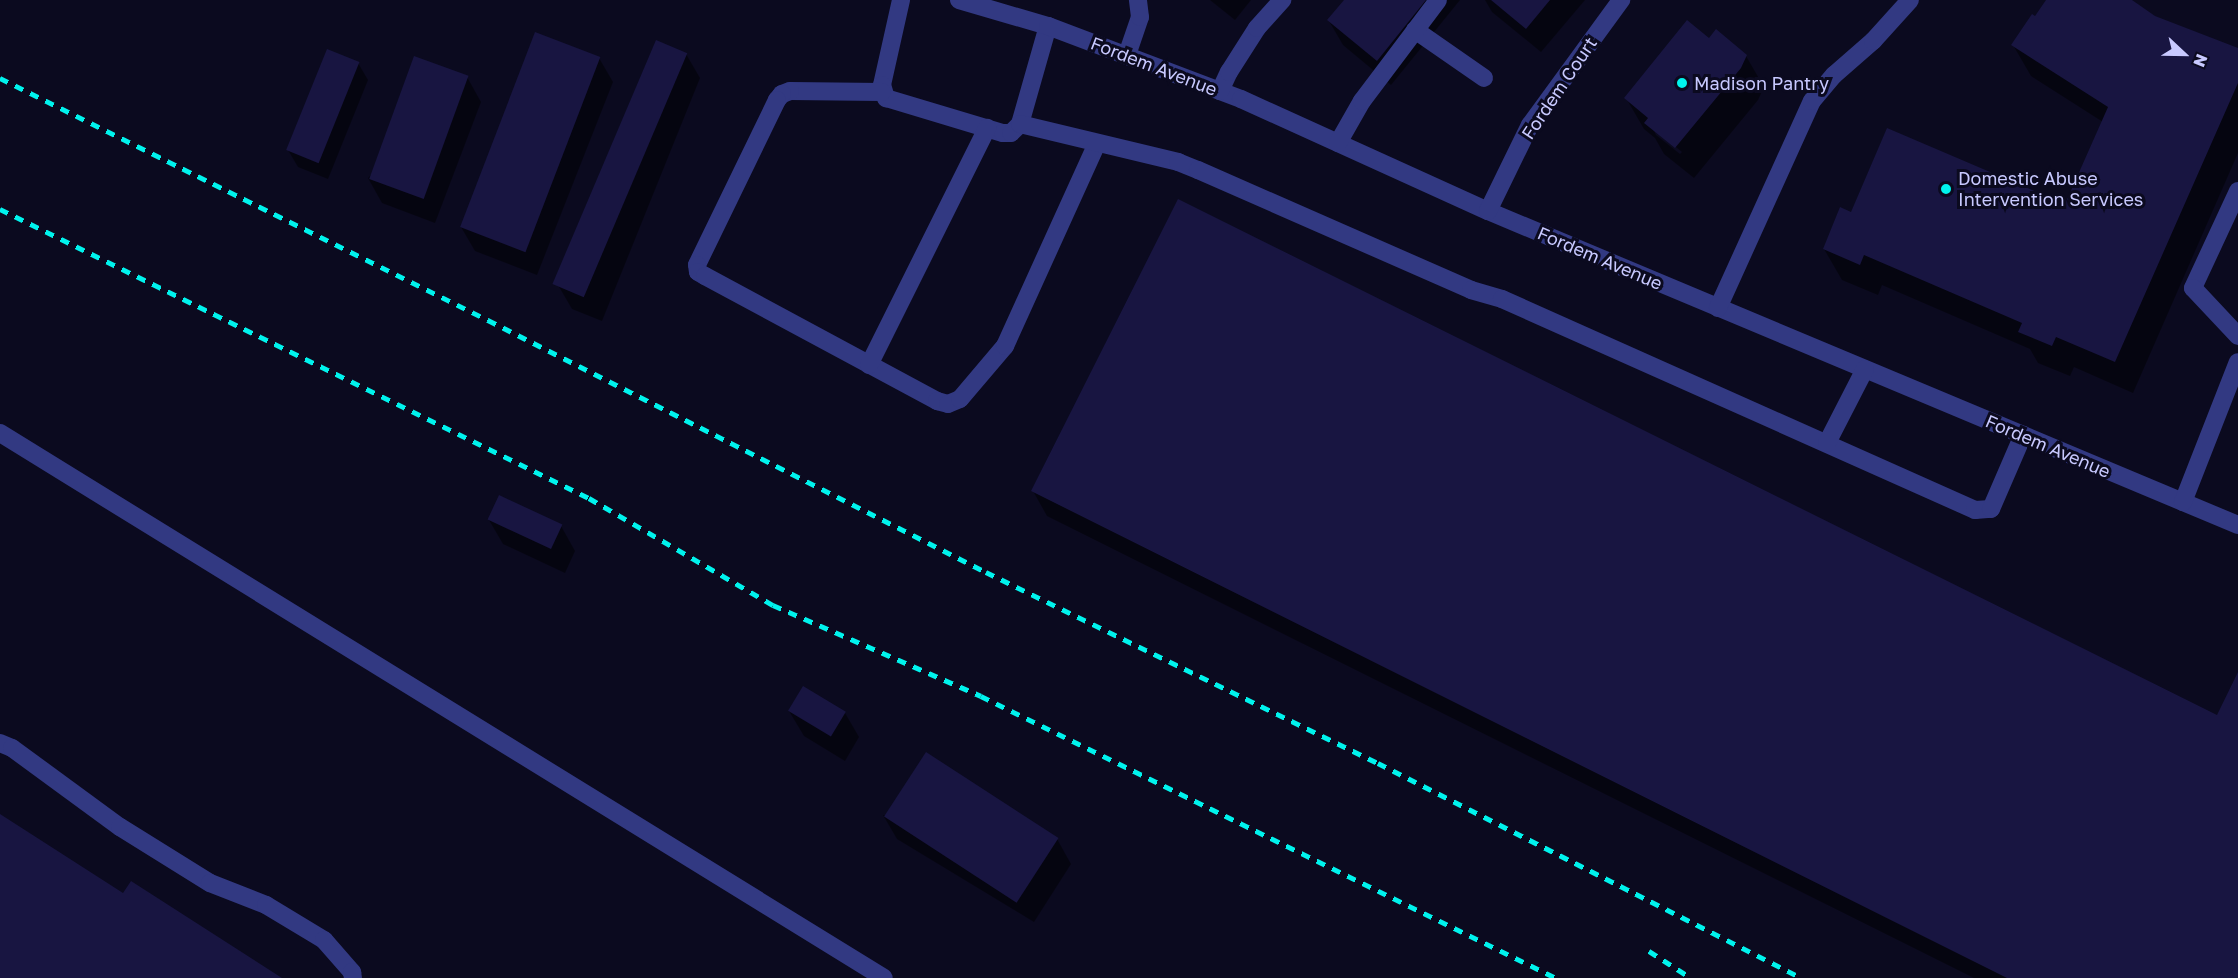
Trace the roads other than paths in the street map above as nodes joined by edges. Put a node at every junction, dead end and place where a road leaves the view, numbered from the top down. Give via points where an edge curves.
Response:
1 (902, 0) edge
2 (959, 0) edge
3 (1138, 0) edge
4 (1281, 0) edge
5 (1438, 0) edge
6 (1621, 0) edge
7 (1910, 0) edge
8 (1048, 26) junction
9 (1415, 30) junction
10 (1127, 55) junction
11 (1484, 78) dead end
12 (1220, 91) junction
13 (882, 92) junction
14 (1020, 124) junction
15 (987, 128) junction
16 (1097, 143) junction
17 (1338, 143) junction
18 (2238, 190) edge
19 (1488, 211) junction
20 (1718, 308) junction
21 (2238, 336) edge
22 (2238, 362) edge
23 (869, 365) junction
24 (1865, 369) junction
25 (0, 434) edge
26 (2023, 435) junction
27 (1827, 443) junction
28 (2183, 502) junction
29 (2238, 525) edge
30 (0, 743) edge
31 (353, 978) edge
32 (884, 978) edge

1 - 13 street
2 - 8 street, Fordem Avenue
3 - 10 street via 1140,17
4 - 12 street via 1248,42
5 - 9 street
6 - 19 street, Fordem Court via 1530,125
7 - 20 street via 1812,100
8 - 10 street, Fordem Avenue
8 - 14 street
9 - 11 street
9 - 17 street via 1362,101
10 - 12 street, Fordem Avenue
12 - 17 street, Fordem Avenue
13 - 15 street via 886,98
13 - 23 street via 782,94 697,265 698,272
14 - 15 street via 1011,133
14 - 16 street
15 - 23 street
16 - 23 street via 1005,346 960,399 948,404 937,401
16 - 27 street via 1198,170 1471,290 1512,303
17 - 19 street, Fordem Avenue
18 - 21 street via 2193,288
19 - 20 street, Fordem Avenue
20 - 24 street, Fordem Avenue
22 - 28 street
24 - 26 street, Fordem Avenue
24 - 27 street
25 - 32 street
26 - 27 street via 1992,509 1985,511 1975,510
26 - 28 street, Fordem Avenue
28 - 29 street, Fordem Avenue
30 - 31 street via 120,827 210,883 266,906 324,940

